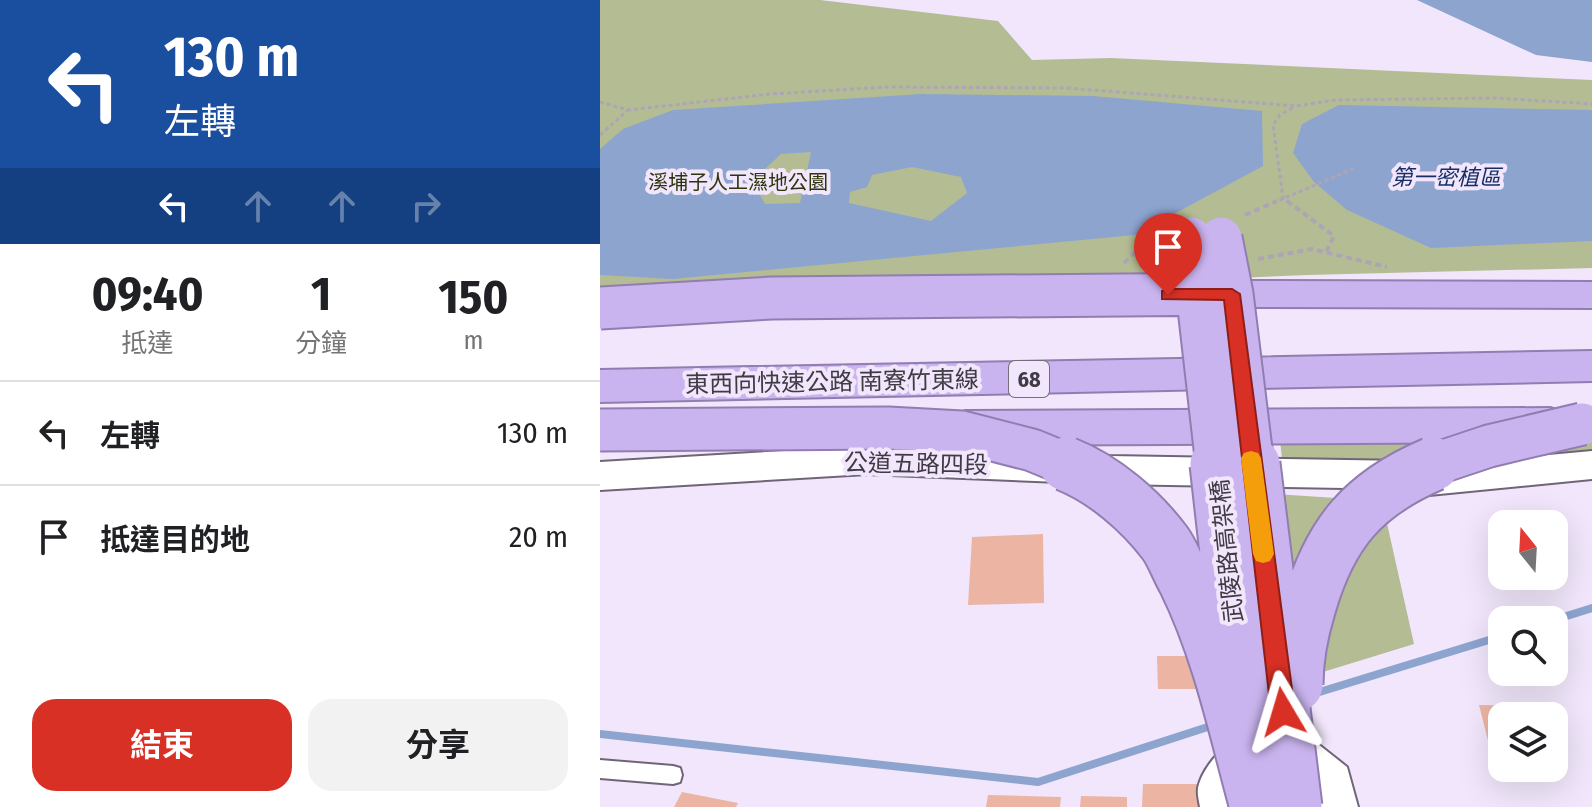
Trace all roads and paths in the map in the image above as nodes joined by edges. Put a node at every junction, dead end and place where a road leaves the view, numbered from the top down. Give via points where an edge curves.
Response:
1 (600, 102) edge
2 (1592, 104) edge
3 (1296, 106) junction
4 (628, 110) junction
5 (600, 135) edge
6 (1355, 168) dead end
7 (1308, 187) dead end
8 (1206, 238) dead end
9 (1326, 252) dead end
10 (1215, 294) junction
11 (1592, 295) edge
12 (600, 308) edge
13 (1592, 341) edge
14 (1452, 357) junction
15 (600, 360) edge
16 (1592, 366) edge
17 (600, 386) edge
18 (600, 430) edge
19 (1589, 438) edge
20 (877, 444) junction
21 (1230, 447) junction
22 (600, 476) edge
23 (1267, 731) junction
24 (600, 769) edge
25 (673, 775) dead end
26 (1223, 807) edge
27 (1258, 807) edge
28 (1296, 807) edge
29 (1335, 807) edge

1 - 4 path
2 - 3 path via 1481,98 1335,100
3 - 4 path via 1067,88 888,87
3 - 9 path via 1273,125 1283,198 1328,225 1334,236
4 - 5 path
6 - 7 path
8 - 10 highway, 武陵路高架橋, bridge
10 - 11 highway
10 - 12 highway, bridge via 772,298
10 - 21 highway, 武陵路高架橋, bridge
13 - 14 highway, 東西向快速公路 南寮竹東線 / 68
14 - 15 highway, 東西向快速公路 南寮竹東線 / 68
14 - 16 highway, 東西向快速公路 南寮竹東線 / 68
14 - 17 highway, 東西向快速公路 南寮竹東線 / 68
18 - 20 highway, bridge
19 - 21 highway, bridge
19 - 21 street via 1459,476 1371,488
19 - 28 highway, bridge via 1443,458 1400,477 1360,506 1336,534 1310,588 1295,666
20 - 21 highway, bridge
20 - 22 street, 公道五路四段
20 - 27 highway, bridge via 962,432 1032,450 1088,473 1130,506 1166,544 1193,598
21 - 23 street
21 - 27 highway, 武陵路高架橋, bridge via 1244,701
21 - 28 highway, 武陵路高架橋, bridge
23 - 26 street via 1221,789
23 - 29 street via 1331,783
24 - 25 lane

